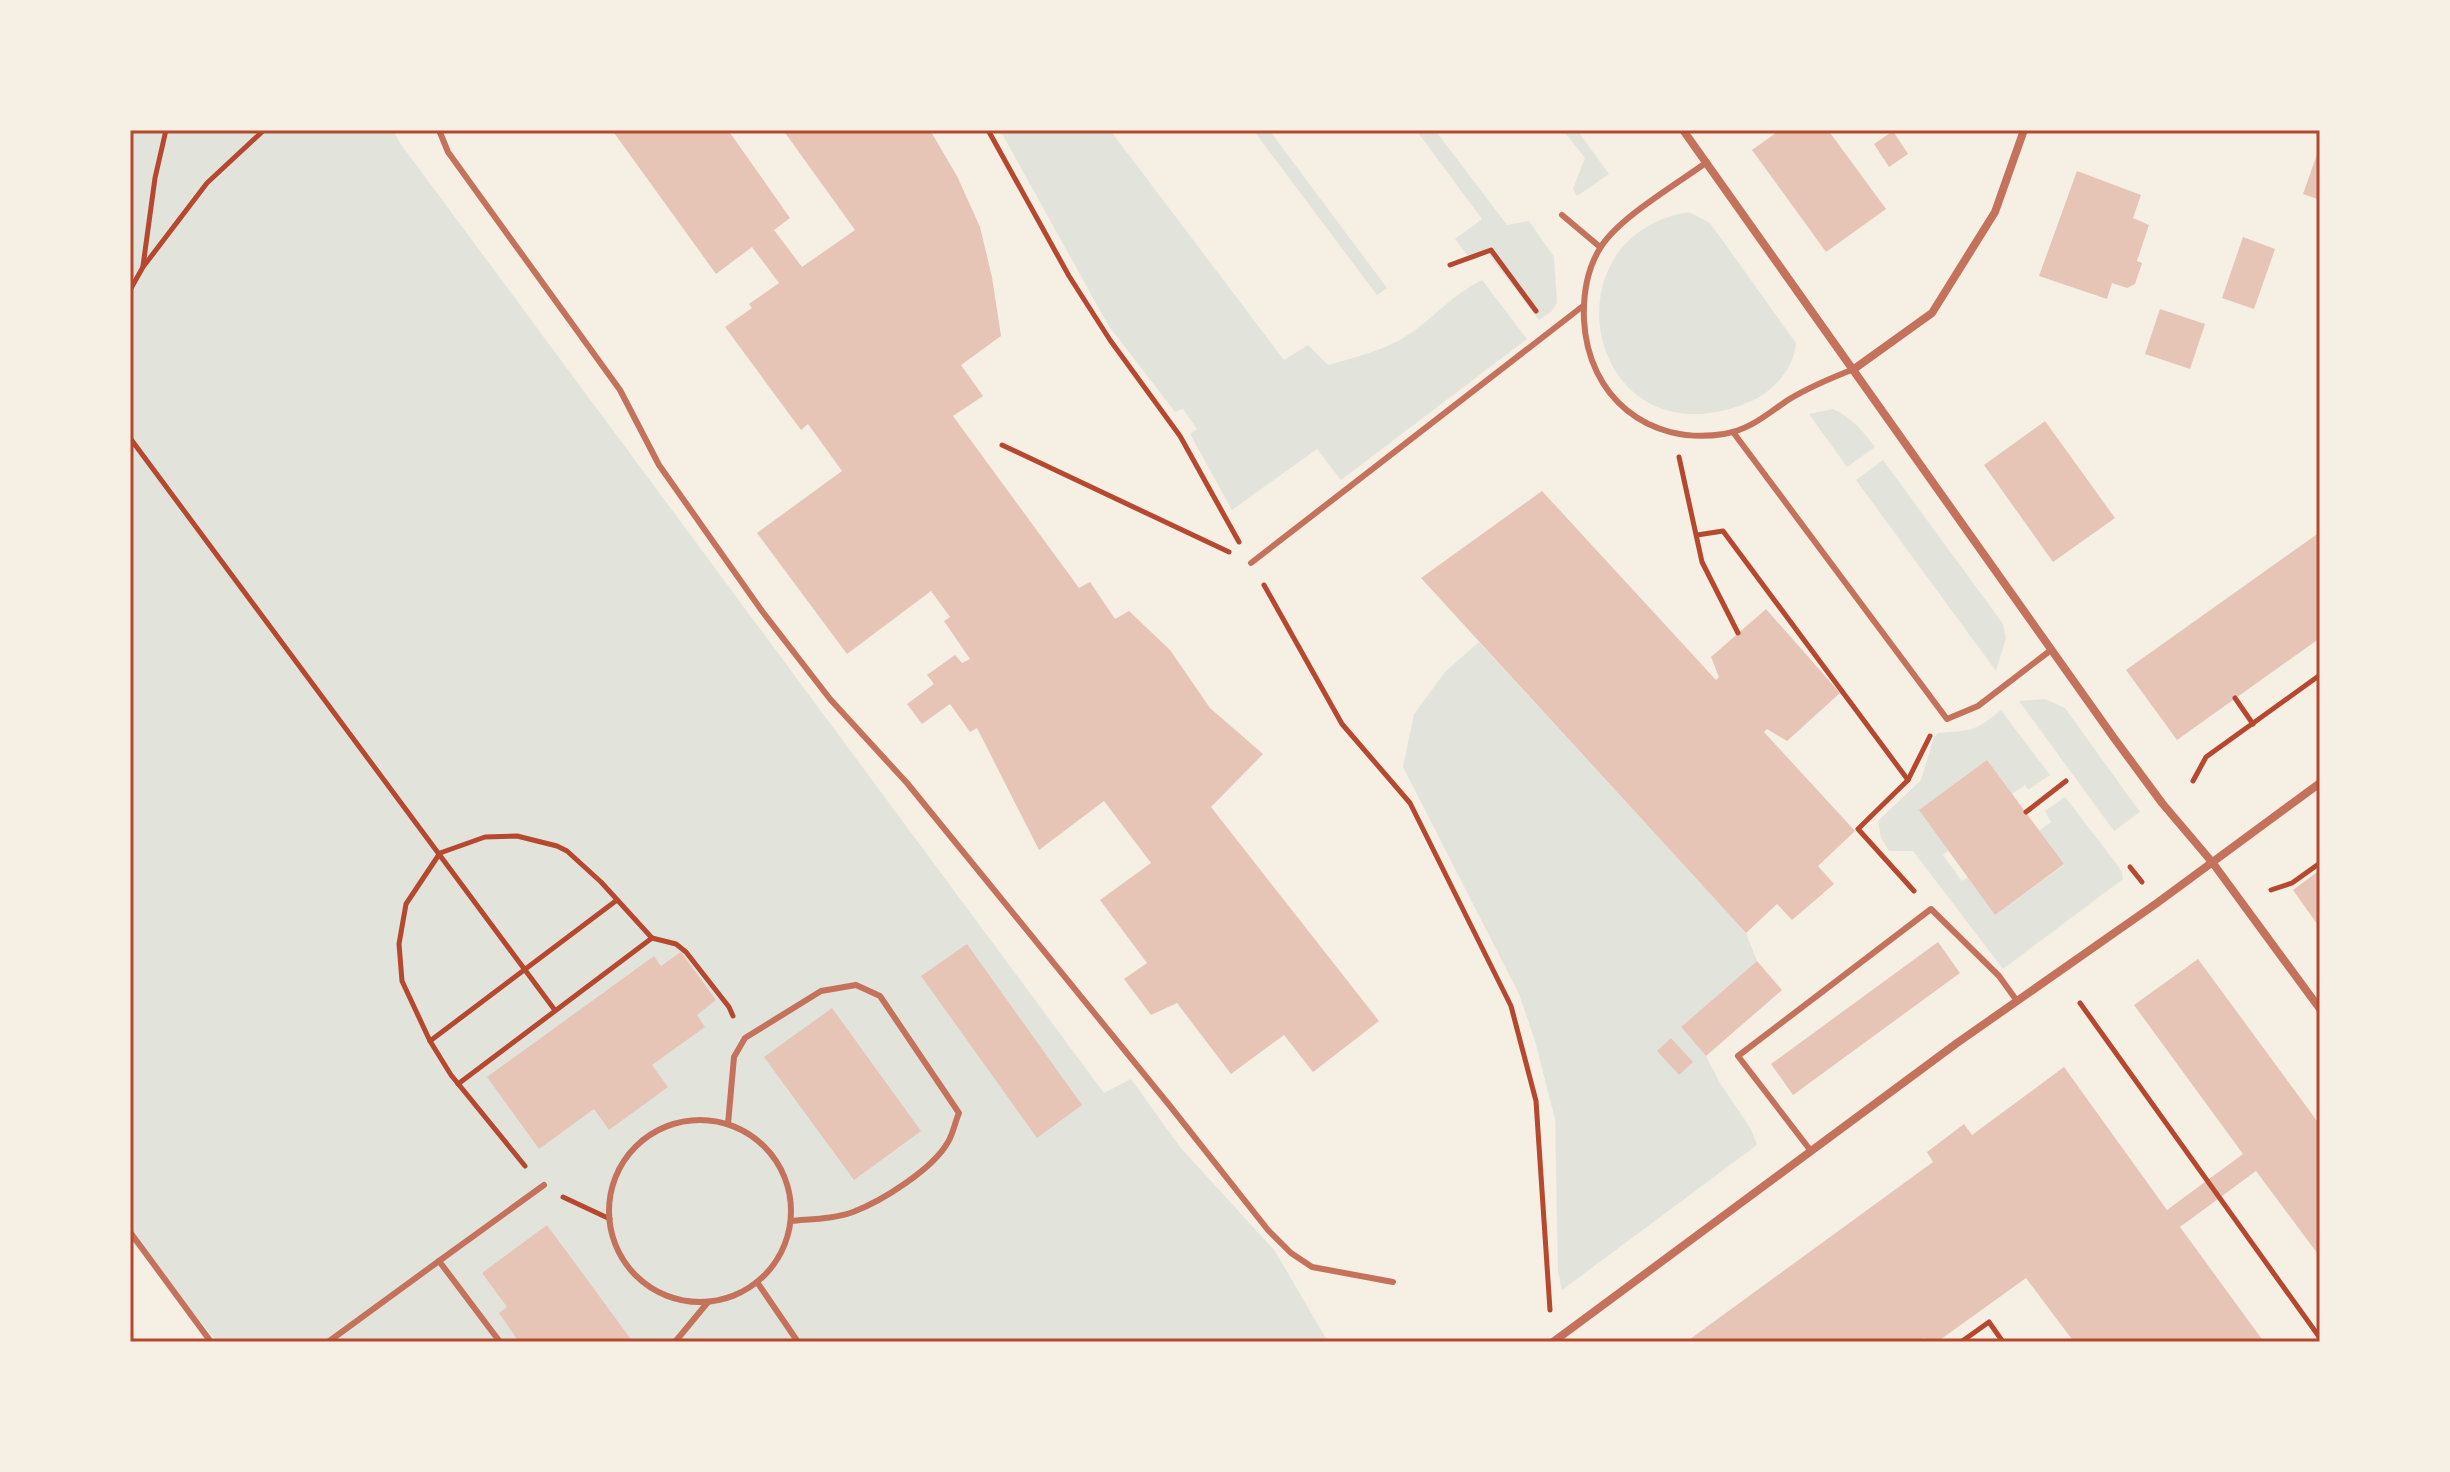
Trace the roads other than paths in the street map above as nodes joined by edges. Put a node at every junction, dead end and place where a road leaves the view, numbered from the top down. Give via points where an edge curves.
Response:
1 (439, 130) edge
2 (1683, 130) edge
3 (2024, 130) edge
4 (1707, 162) junction
5 (1562, 215) dead end
6 (1600, 247) junction
7 (1583, 306) junction
8 (1854, 369) junction
9 (1733, 432) junction
10 (1251, 563) road end
11 (2051, 650) junction
12 (2320, 783) edge
13 (2212, 862) junction
14 (2017, 1001) junction
15 (2320, 1009) edge
16 (728, 1124) junction
17 (1811, 1151) junction
18 (544, 1185) road end
19 (791, 1221) junction
20 (130, 1232) edge
21 (439, 1261) junction
22 (757, 1282) junction
23 (1393, 1282) dead end
24 (708, 1302) junction
25 (211, 1342) edge
26 (328, 1342) edge
27 (500, 1342) edge
28 (675, 1342) edge
29 (798, 1342) edge
30 (1553, 1342) edge

1 - 23 lane via 448,152 620,390 659,465 762,611 1268,1230 1312,1267
2 - 4 street
3 - 8 street via 1995,212 1932,313
4 - 6 lane
4 - 8 street
5 - 6 lane
6 - 7 lane
7 - 9 lane via 1594,369 1615,402 1673,433
7 - 10 lane
8 - 9 lane via 1821,381
8 - 11 street
9 - 11 lane via 1947,719 1978,706
11 - 13 street via 2162,803
12 - 13 street
13 - 14 street
13 - 15 street
14 - 17 street
14 - 17 lane via 1931,909 1738,1056
16 - 19 lane via 759,1141 782,1168
16 - 19 lane via 734,1057 745,1038 821,991 856,985 880,996 959,1113 948,1142 929,1167 903,1184 854,1211
16 - 24 lane via 688,1120 658,1130 631,1152 613,1183 610,1219 619,1253 641,1281 673,1298
17 - 30 street
18 - 21 lane
19 - 22 lane via 781,1255
20 - 25 lane
21 - 26 lane
21 - 27 lane
22 - 24 lane via 734,1296
22 - 29 lane
24 - 28 lane

